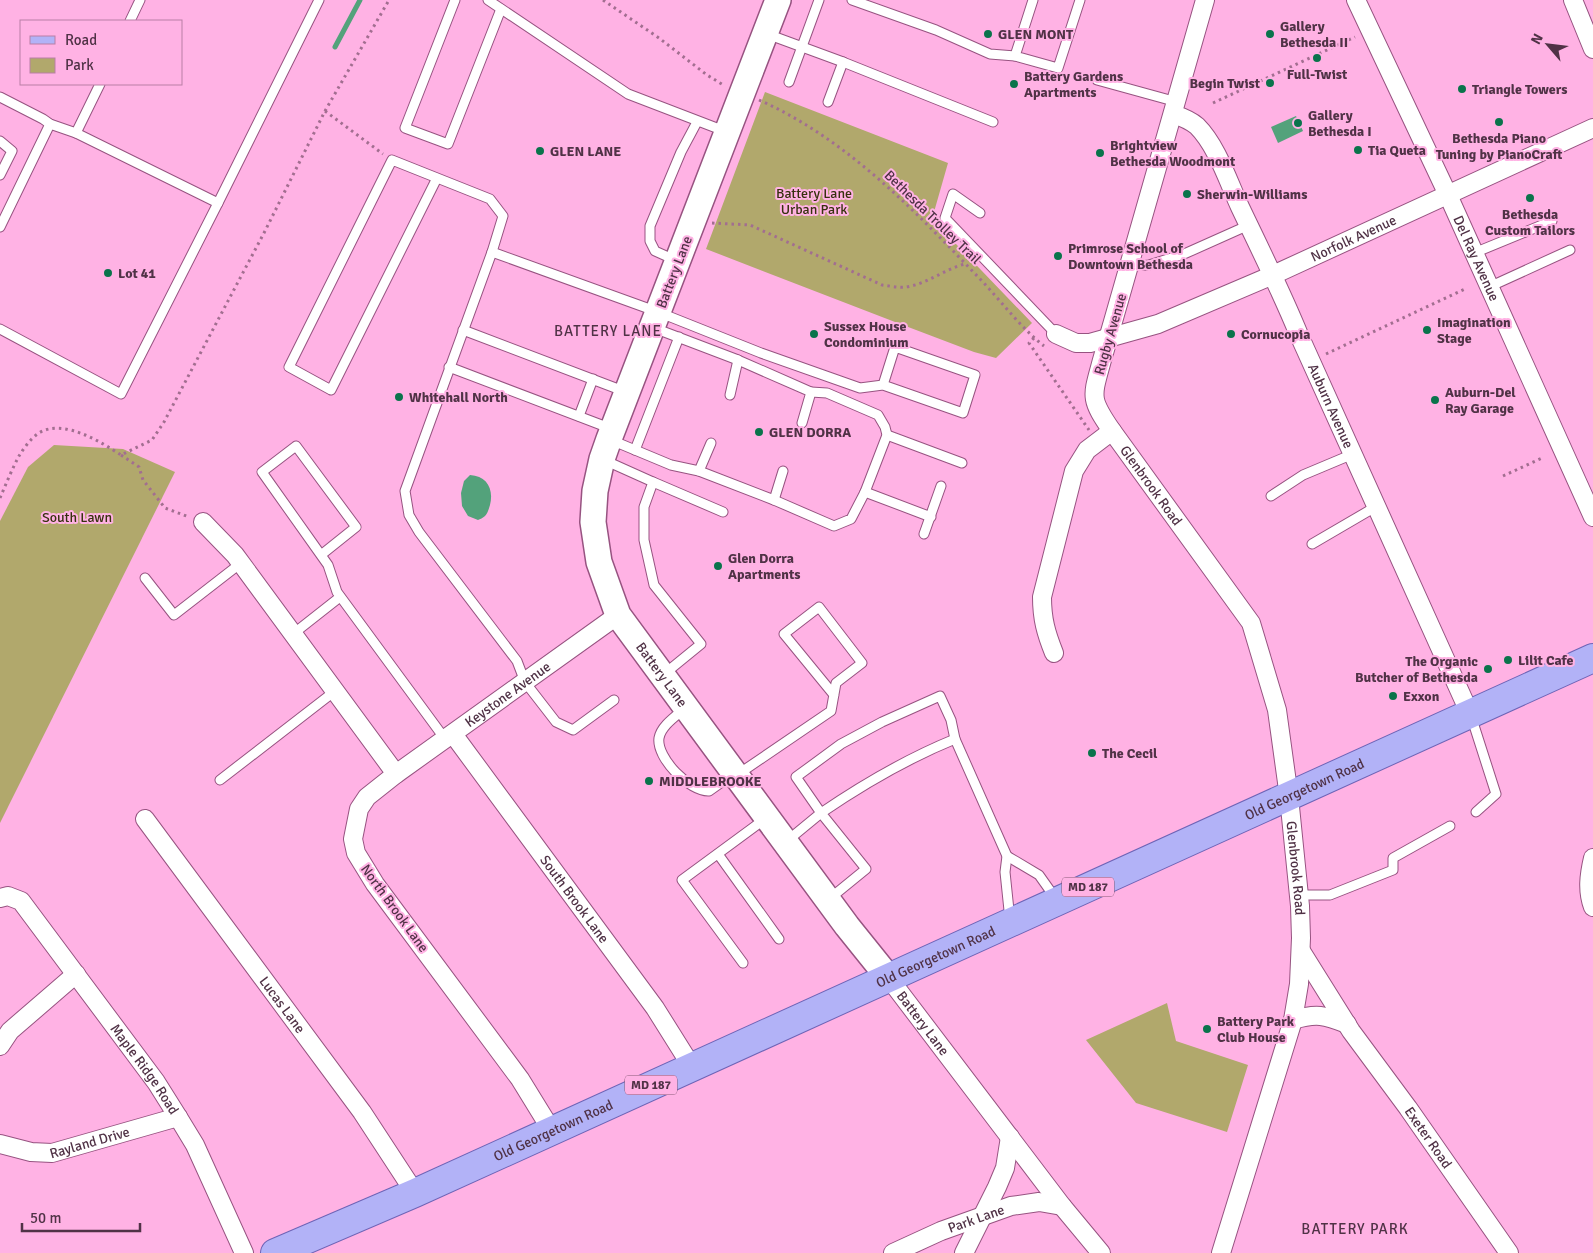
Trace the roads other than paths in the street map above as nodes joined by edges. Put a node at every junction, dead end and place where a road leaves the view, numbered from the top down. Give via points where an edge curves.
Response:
1 (140, 0) edge
2 (319, 0) edge
3 (455, 0) edge
4 (488, 0) edge
5 (778, 0) edge
6 (819, 0) edge
7 (852, 0) edge
8 (1033, 0) edge
9 (1080, 0) edge
10 (1205, 0) edge
11 (1356, 0) edge
12 (1573, 0) edge
13 (501, 9) junction
14 (130, 20) edge
15 (765, 33) junction
16 (802, 47) junction
17 (1593, 49) edge
18 (1015, 56) junction
19 (843, 62) junction
20 (1097, 80) dead end
21 (789, 82) dead end
22 (100, 85) edge
23 (0, 97) edge
24 (828, 102) dead end
25 (1175, 108) junction
26 (697, 122) junction
27 (993, 122) dead end
28 (50, 124) junction
29 (1593, 128) edge
30 (727, 132) junction
31 (76, 133) junction
32 (0, 141) edge
33 (0, 175) edge
34 (437, 178) junction
35 (1448, 195) junction
36 (218, 202) junction
37 (980, 213) dead end
38 (1552, 221) dead end
39 (1249, 225) junction
40 (0, 227) edge
41 (1570, 250) dead end
42 (492, 252) junction
43 (1474, 253) junction
44 (678, 262) junction
45 (1129, 266) junction
46 (1273, 275) junction
47 (1489, 286) junction
48 (655, 319) junction
49 (0, 329) edge
50 (463, 330) junction
51 (679, 337) junction
52 (1109, 338) junction
53 (1052, 342) joint
54 (738, 360) junction
55 (449, 368) junction
56 (594, 379) junction
57 (883, 385) junction
58 (626, 392) junction
59 (811, 392) junction
60 (730, 395) dead end
61 (579, 416) junction
62 (802, 423) dead end
63 (1112, 431) junction
64 (887, 435) junction
65 (608, 442) junction
66 (711, 443) dead end
67 (635, 450) junction
68 (1354, 454) junction
69 (962, 463) dead end
70 (699, 470) junction
71 (783, 471) dead end
72 (653, 482) junction
73 (941, 486) dead end
74 (866, 492) junction
75 (1271, 496) dead end
76 (774, 500) junction
77 (1377, 506) junction
78 (723, 512) dead end
79 (1592, 514) edge
80 (930, 517) junction
81 (203, 522) road end
82 (924, 534) dead end
83 (1312, 544) dead end
84 (321, 555) junction
85 (241, 563) junction
86 (145, 578) dead end
87 (340, 597) junction
88 (618, 615) junction
89 (293, 634) junction
90 (1054, 653) dead end
91 (1593, 658) edge
92 (663, 675) junction
93 (525, 682) junction
94 (335, 691) junction
95 (834, 695) junction
96 (614, 700) dead end
97 (686, 707) junction
98 (1470, 714) junction
99 (449, 736) junction
100 (954, 738) junction
101 (396, 774) junction
102 (736, 774) junction
103 (220, 780) dead end
104 (1289, 797) junction
105 (1476, 812) dead end
106 (821, 813) junction
107 (767, 817) junction
108 (145, 820) dead end
109 (1450, 826) dead end
110 (786, 842) junction
111 (718, 854) junction
112 (1007, 856) junction
113 (1593, 858) edge
114 (1299, 895) junction
115 (0, 898) edge
116 (828, 900) junction
117 (1057, 901) junction
118 (1593, 907) edge
119 (1010, 922) junction
120 (779, 938) dead end
121 (1301, 950) junction
122 (743, 963) dead end
123 (76, 974) junction
124 (888, 978) junction
125 (1293, 1020) junction
126 (1347, 1024) junction
127 (0, 1046) edge
128 (692, 1066) junction
129 (178, 1116) junction
130 (552, 1131) junction
131 (1010, 1137) junction
132 (0, 1144) edge
133 (415, 1194) junction
134 (1062, 1206) junction
135 (982, 1217) junction
136 (244, 1253) edge
137 (275, 1253) edge
138 (893, 1253) edge
139 (964, 1253) edge
140 (1101, 1253) edge
141 (1220, 1253) edge
142 (1509, 1253) edge

1 - 14 lane
2 - 36 lane
3 - 13 lane via 405,128 448,144
4 - 13 lane
5 - 15 street, Battery Lane
6 - 16 lane
7 - 18 lane via 936,30 990,54
8 - 18 lane
9 - 18 lane via 1058,68
10 - 25 street, Rugby Avenue
11 - 35 street, Del Ray Avenue
12 - 17 street
13 - 26 lane via 628,94
15 - 16 lane
15 - 30 street, Battery Lane
16 - 19 lane
16 - 21 lane
19 - 24 lane
19 - 27 lane
20 - 25 lane
22 - 31 lane
23 - 28 lane
25 - 39 street, Auburn Avenue via 1209,141
25 - 45 street, Rugby Avenue
26 - 30 lane
26 - 44 lane via 650,226 650,241 656,251
28 - 31 lane
28 - 40 lane
29 - 35 street, Norfolk Avenue
30 - 44 street, Battery Lane
31 - 36 lane
32 - 33 lane via 12,151
34 - 34 lane via 392,160 289,367 332,390
34 - 42 lane via 490,199 504,216
35 - 43 street, Del Ray Avenue
35 - 46 street, Norfolk Avenue
36 - 49 lane via 121,394
37 - 53 lane via 952,194 945,218
38 - 43 lane
39 - 45 lane via 1184,254 1149,265
39 - 46 street, Auburn Avenue
41 - 47 lane
42 - 48 lane
42 - 50 lane
43 - 47 street, Del Ray Avenue
44 - 48 street, Battery Lane
45 - 52 street, Rugby Avenue
46 - 52 street, Norfolk Avenue via 1158,324
46 - 68 street, Auburn Avenue
47 - 79 street, Del Ray Avenue
48 - 51 lane
48 - 57 lane via 860,388
48 - 58 street, Battery Lane
50 - 55 lane
50 - 56 lane
51 - 54 lane
51 - 67 lane
52 - 53 street via 1090,343
52 - 63 street, Rugby Avenue via 1094,388 1094,401
54 - 59 lane
54 - 60 lane
55 - 61 lane
55 - 93 lane via 404,491 409,515 517,661
56 - 58 lane
56 - 61 lane
57 - 57 lane via 963,413 975,375 895,347
58 - 65 street, Battery Lane
59 - 62 lane
59 - 64 lane via 827,393 878,415
61 - 65 lane
63 - 90 street via 1087,450 1074,471 1042,598 1042,615
63 - 104 street, Glenbrook Road via 1251,623 1277,710
64 - 69 lane
64 - 74 lane
65 - 67 lane
65 - 72 lane
65 - 88 street, Battery Lane via 595,491 593,522 599,562
66 - 70 lane
67 - 70 lane via 671,465
68 - 75 lane via 1303,475
68 - 77 street, Auburn Avenue
70 - 76 lane
71 - 76 lane
72 - 78 lane
72 - 92 lane via 644,507 644,540 654,585 701,644
73 - 80 lane
74 - 76 lane via 850,519 834,526
74 - 80 lane
77 - 83 lane
77 - 98 street, Auburn Avenue
80 - 82 lane
81 - 85 street
84 - 84 lane via 262,472 296,446 356,527
84 - 87 lane via 328,564
85 - 86 lane via 174,615
85 - 89 street
87 - 89 lane
87 - 99 lane
88 - 92 street, Battery Lane
88 - 93 street, Keystone Avenue
89 - 94 street
91 - 98 main road, Old Georgetown Road / MD 187
92 - 97 street, Battery Lane
93 - 96 lane via 556,722 573,730
93 - 99 street, Keystone Avenue
94 - 101 street
94 - 103 lane
95 - 95 lane via 836,683 862,663 819,607 784,634
95 - 102 lane via 831,711
97 - 102 street, Battery Lane
97 - 102 lane via 666,726 659,739 667,762 689,785 704,791
98 - 104 main road, Old Georgetown Road / MD 187
98 - 105 lane via 1496,794
99 - 101 street, Keystone Avenue
99 - 128 street, South Brook Lane via 654,1008
100 - 106 lane via 863,785
100 - 106 lane via 951,720 940,696 841,744 796,777
100 - 112 lane
101 - 130 street, North Brook Lane via 367,797 359,808 353,839 356,853 375,884 520,1079
102 - 107 street, Battery Lane
104 - 114 street, Glenbrook Road
104 - 117 main road, Old Georgetown Road / MD 187
106 - 110 lane
106 - 116 lane via 866,869
107 - 110 street, Battery Lane
107 - 111 lane
108 - 133 street, Lucas Lane via 362,1112
109 - 114 lane via 1393,858 1393,870 1330,895
110 - 116 street, Battery Lane
111 - 120 lane
111 - 122 lane via 682,880
112 - 117 lane via 1039,875
112 - 119 lane via 1005,872
113 - 118 street via 1590,898
114 - 121 street, Glenbrook Road
115 - 123 street, Maple Ridge Road via 8,896 21,901
116 - 124 street, Battery Lane
117 - 119 main road, Old Georgetown Road / MD 187
119 - 124 main road, Old Georgetown Road / MD 187
121 - 125 street, Glenbrook Road
121 - 126 street, Exeter Road
123 - 127 street via 10,1031
123 - 129 street, Maple Ridge Road
124 - 128 main road, Old Georgetown Road / MD 187
124 - 131 street, Battery Lane
125 - 126 street via 1319,1015
125 - 141 street, Glenbrook Road
126 - 142 street, Exeter Road
128 - 130 main road, Old Georgetown Road / MD 187
129 - 132 street, Rayland Drive via 52,1153 31,1152
129 - 136 street, Maple Ridge Road via 195,1145
130 - 133 main road, Old Georgetown Road / MD 187
131 - 134 street, Battery Lane
131 - 135 street via 1005,1168
133 - 137 main road, Old Georgetown Road / MD 187
134 - 135 street, Park Lane via 1040,1202 1011,1206
134 - 140 street, Battery Lane
135 - 138 street, Park Lane
135 - 139 street

